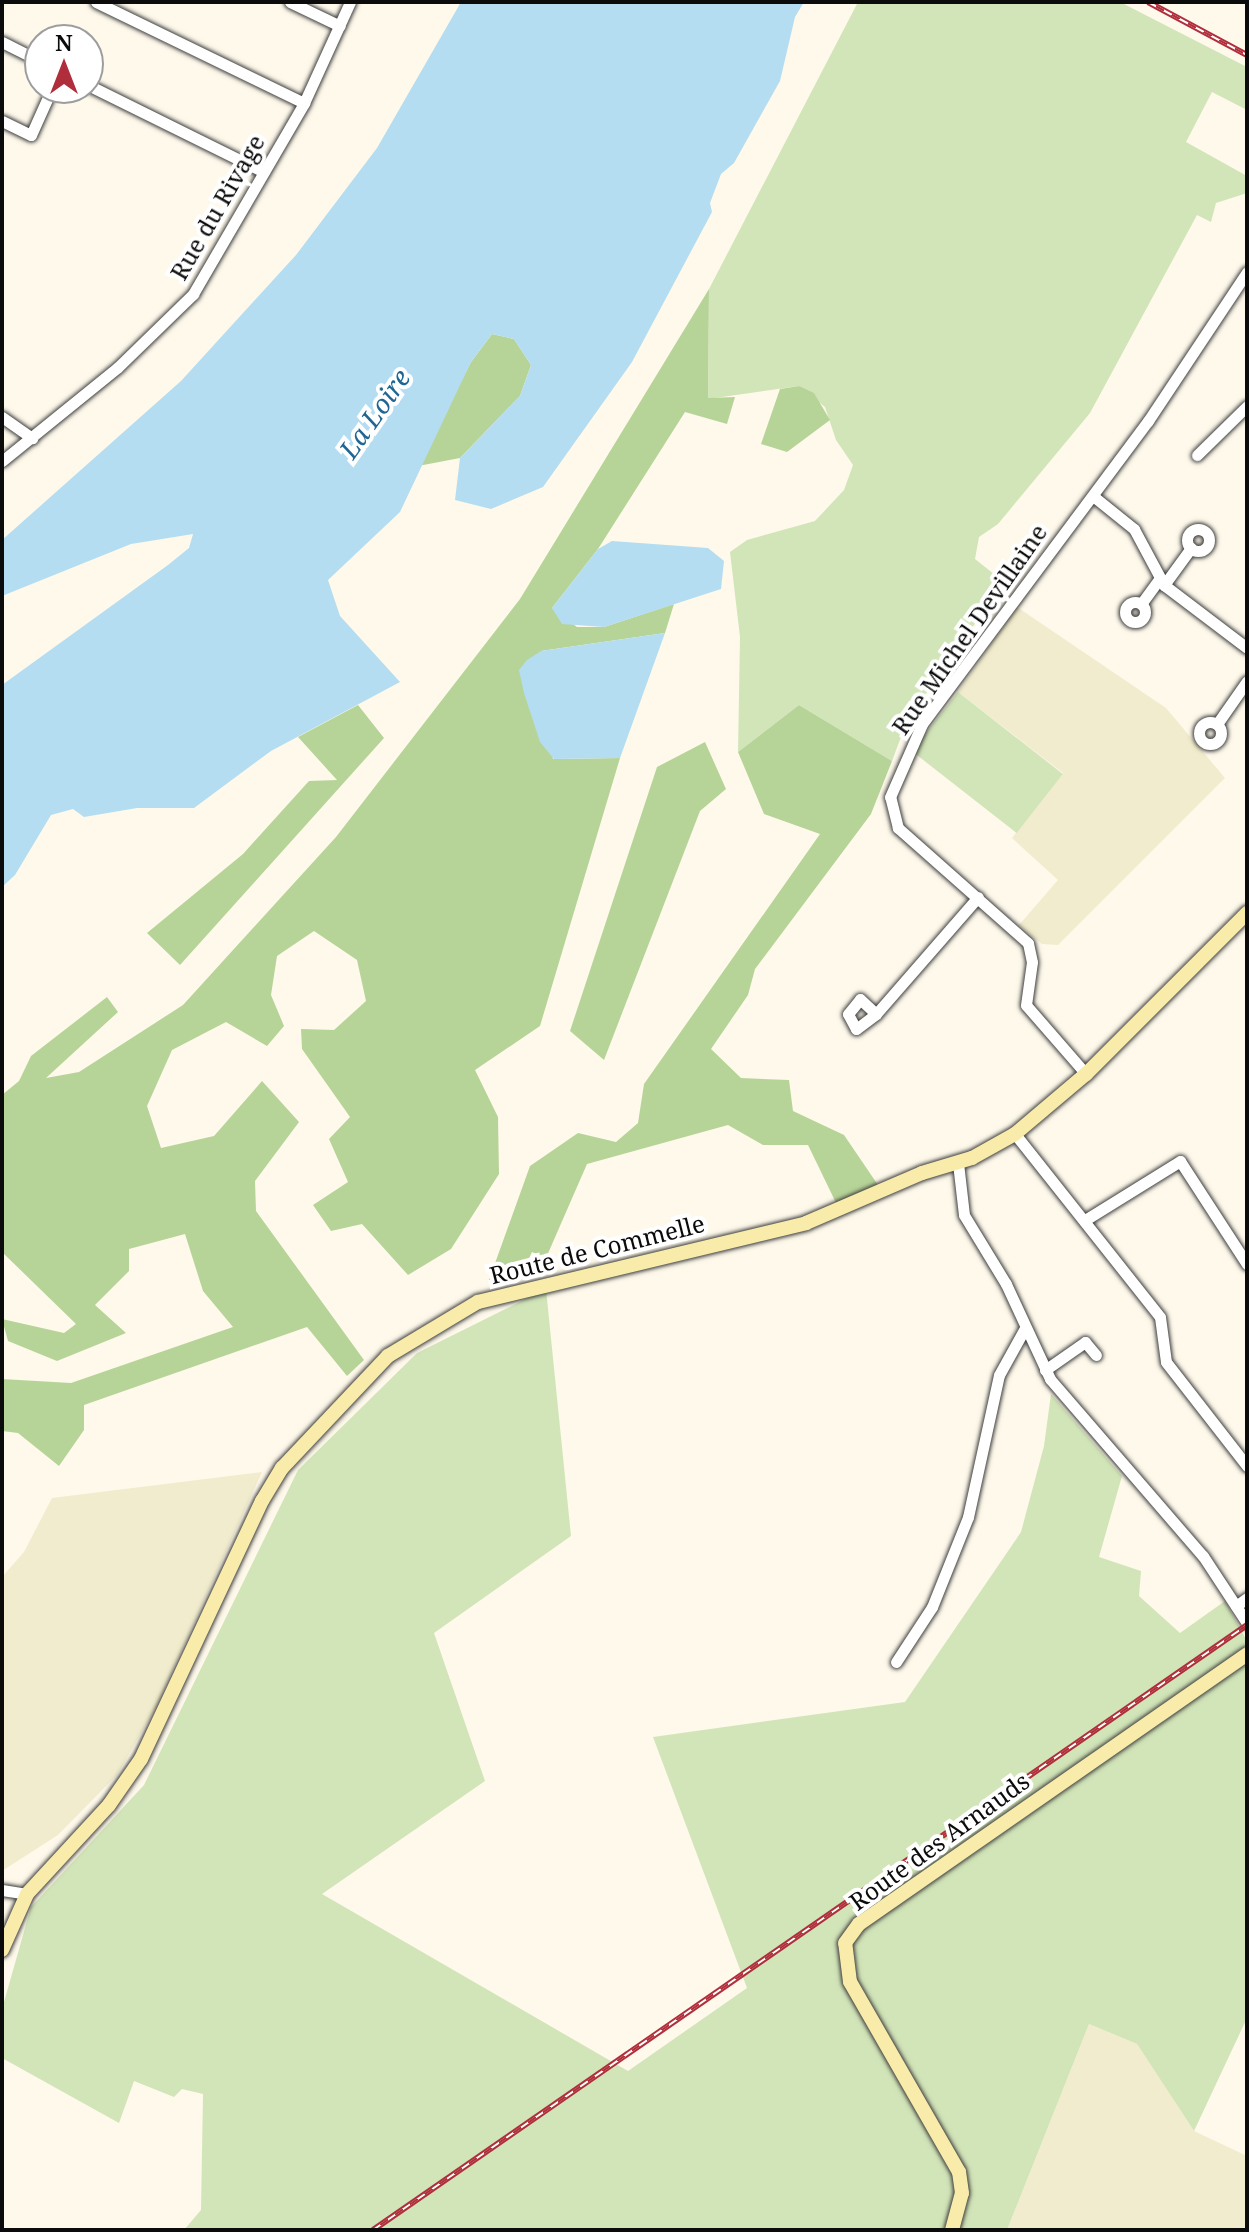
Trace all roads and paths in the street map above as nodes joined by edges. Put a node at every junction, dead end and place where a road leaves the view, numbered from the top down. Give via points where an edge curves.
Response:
1 (96, 2) edge
2 (290, 2) edge
3 (350, 2) edge
4 (340, 26) junction
5 (2, 42) edge
6 (24, 53) edge
7 (104, 93) edge
8 (304, 103) junction
9 (45, 104) edge
10 (2, 121) edge
11 (264, 172) junction
12 (1247, 272) edge
13 (1247, 406) edge
14 (2, 417) edge
15 (32, 438) junction
16 (1197, 455) dead end
17 (2, 461) edge
18 (1093, 496) junction
19 (1191, 548) dead end
20 (1161, 582) junction
21 (1141, 604) dead end
22 (1247, 648) edge
23 (1247, 681) edge
24 (1217, 724) dead end
25 (978, 897) junction
26 (1247, 913) edge
27 (876, 1014) dead end
28 (1086, 1074) junction
29 (1015, 1134) junction
30 (958, 1163) junction
31 (1085, 1220) junction
32 (1247, 1264) edge
33 (1025, 1328) junction
34 (1096, 1355) dead end
35 (1045, 1370) junction
36 (1247, 1466) edge
37 (1247, 1598) edge
38 (1236, 1606) junction
39 (1247, 1623) edge
40 (1247, 1654) edge
41 (896, 1662) dead end
42 (2, 1890) edge
43 (27, 1894) junction
44 (2, 1950) edge
45 (952, 2230) edge

1 - 8 street
2 - 4 street
3 - 4 street, Rue du Rivage
4 - 8 street, Rue du Rivage
5 - 6 street
7 - 11 street
8 - 11 street, Rue du Rivage
9 - 10 street via 31,135
11 - 15 street, Rue du Rivage via 180,309
12 - 18 street, Rue Michel Devillaine
13 - 16 street
14 - 15 street
15 - 17 street, Rue du Rivage
18 - 20 street via 1134,529
18 - 25 street, Rue Michel Devillaine via 922,724 894,778 889,810 898,828
19 - 20 street
20 - 21 street
20 - 22 street
23 - 24 street
25 - 27 street
25 - 28 street, Rue Michel Devillaine via 1028,943 1032,962 1026,1005
26 - 28 street, Route de Commelle
28 - 29 street, Route de Commelle
29 - 30 street, Route de Commelle
29 - 31 street
30 - 33 street via 964,1215
30 - 43 street, Route de Commelle via 806,1223 478,1302 388,1356 282,1468 141,1759 109,1805
31 - 32 street via 1180,1161
31 - 36 street via 1160,1317 1166,1362
33 - 35 street
33 - 41 street via 999,1375 968,1517 932,1607
34 - 35 street via 1085,1342
35 - 38 street via 1203,1556
37 - 38 street
38 - 39 street
40 - 45 street, Route des Arnauds via 859,1924 845,1943 850,1982 959,2172 962,2193
42 - 43 street
43 - 44 street, Route de Commelle

